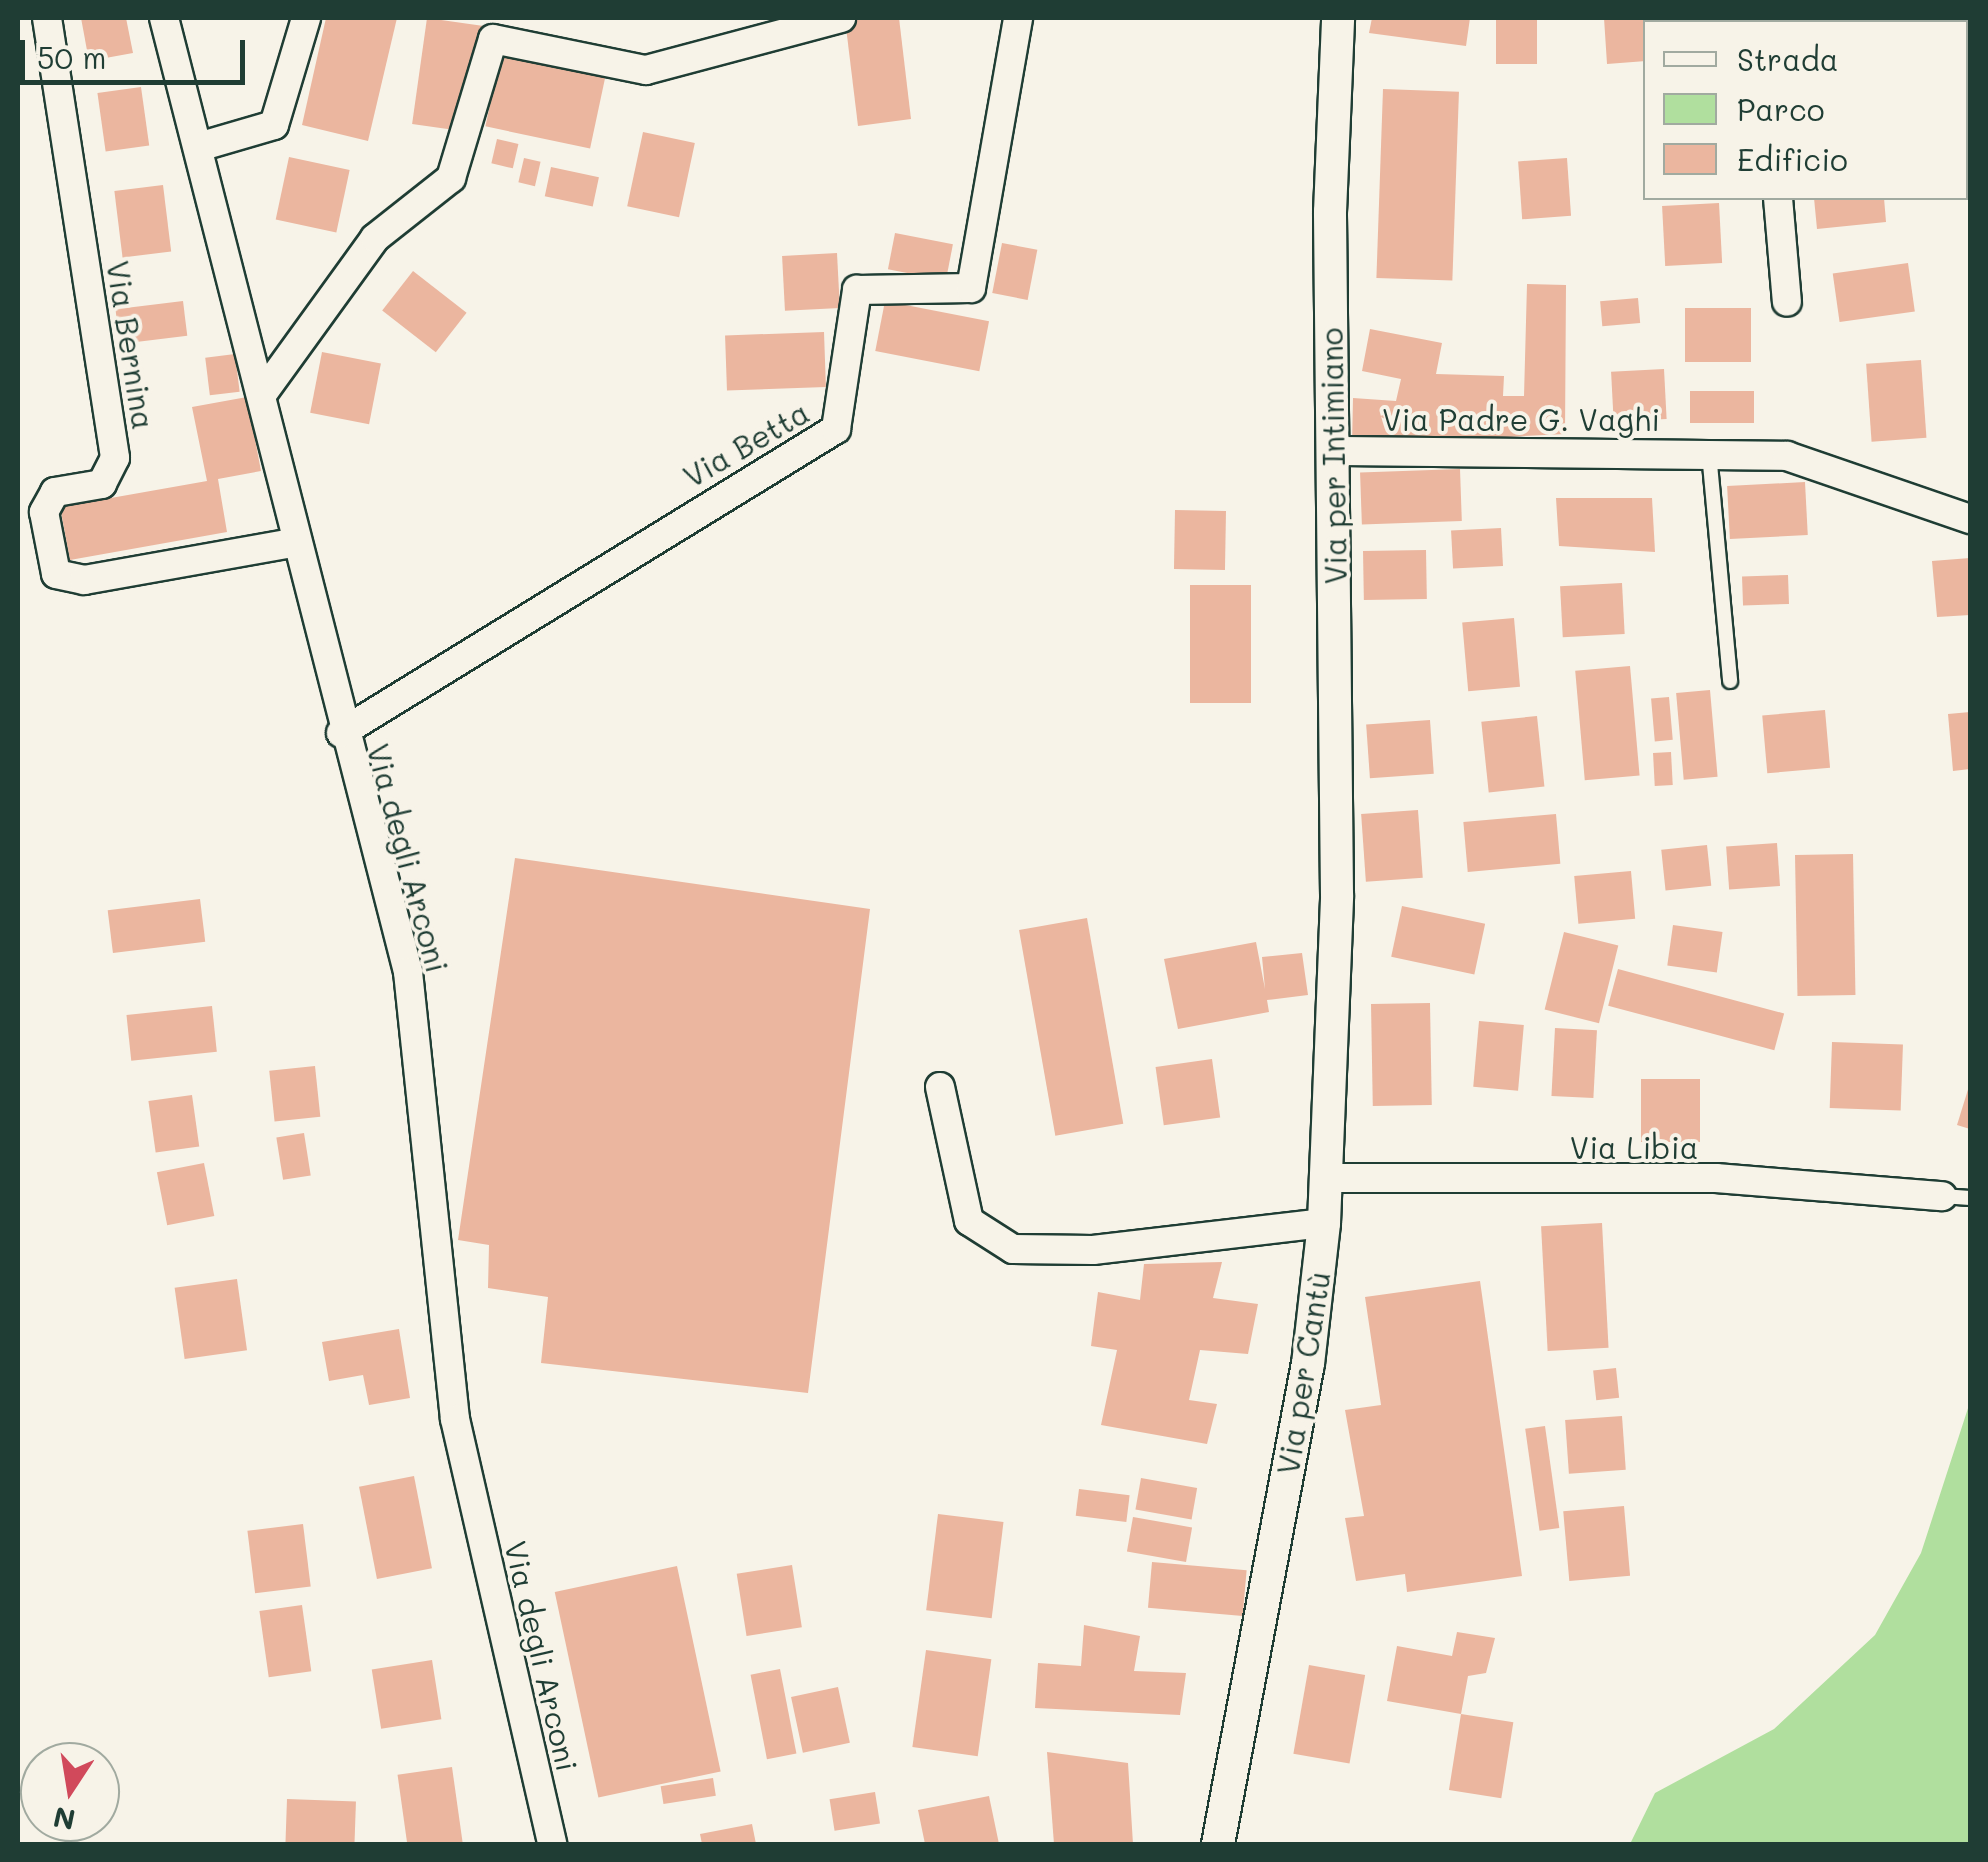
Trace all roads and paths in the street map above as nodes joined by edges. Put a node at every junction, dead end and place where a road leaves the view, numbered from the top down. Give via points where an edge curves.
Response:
1 (47, 18) edge
2 (164, 18) edge
3 (306, 18) edge
4 (841, 18) edge
5 (1018, 18) edge
6 (1338, 18) edge
7 (202, 146) junction
8 (1778, 200) edge
9 (1788, 302) dead end
10 (263, 393) junction
11 (1332, 451) junction
12 (1709, 453) junction
13 (1970, 518) edge
14 (297, 542) junction
15 (1730, 681) dead end
16 (341, 732) junction
17 (1337, 895) joint
18 (940, 1087) dead end
19 (1326, 1178) junction
20 (1942, 1196) joint
21 (1970, 1198) edge
22 (1324, 1223) junction
23 (552, 1844) edge
24 (1218, 1844) edge

1 - 14 street, Via Bernina via 115,458 102,484 55,492 44,512 56,574 84,580
2 - 7 street, Via degli Arconi
3 - 7 street via 274,125
4 - 10 street via 646,70 493,39 451,178 375,238
5 - 16 street, Via Betta via 971,288 856,290 836,429
6 - 11 street, Via per Intimiano
7 - 10 street, Via degli Arconi
8 - 9 street
10 - 14 street, Via degli Arconi
11 - 12 street, Via Padre G. Vaghi
11 - 17 street, Via per Intimiano
12 - 13 street, Via Padre G. Vaghi via 1808,460
12 - 15 lane
14 - 16 street, Via degli Arconi
16 - 23 street, Via degli Arconi via 408,972 455,1420
17 - 19 street, Via per Cantù
18 - 22 street via 969,1222 1013,1249 1092,1250
19 - 20 street, Via Libia via 1716,1178
19 - 22 street, Via per Cantù
20 - 21 lane
22 - 24 street, Via per Cantù via 1308,1364

